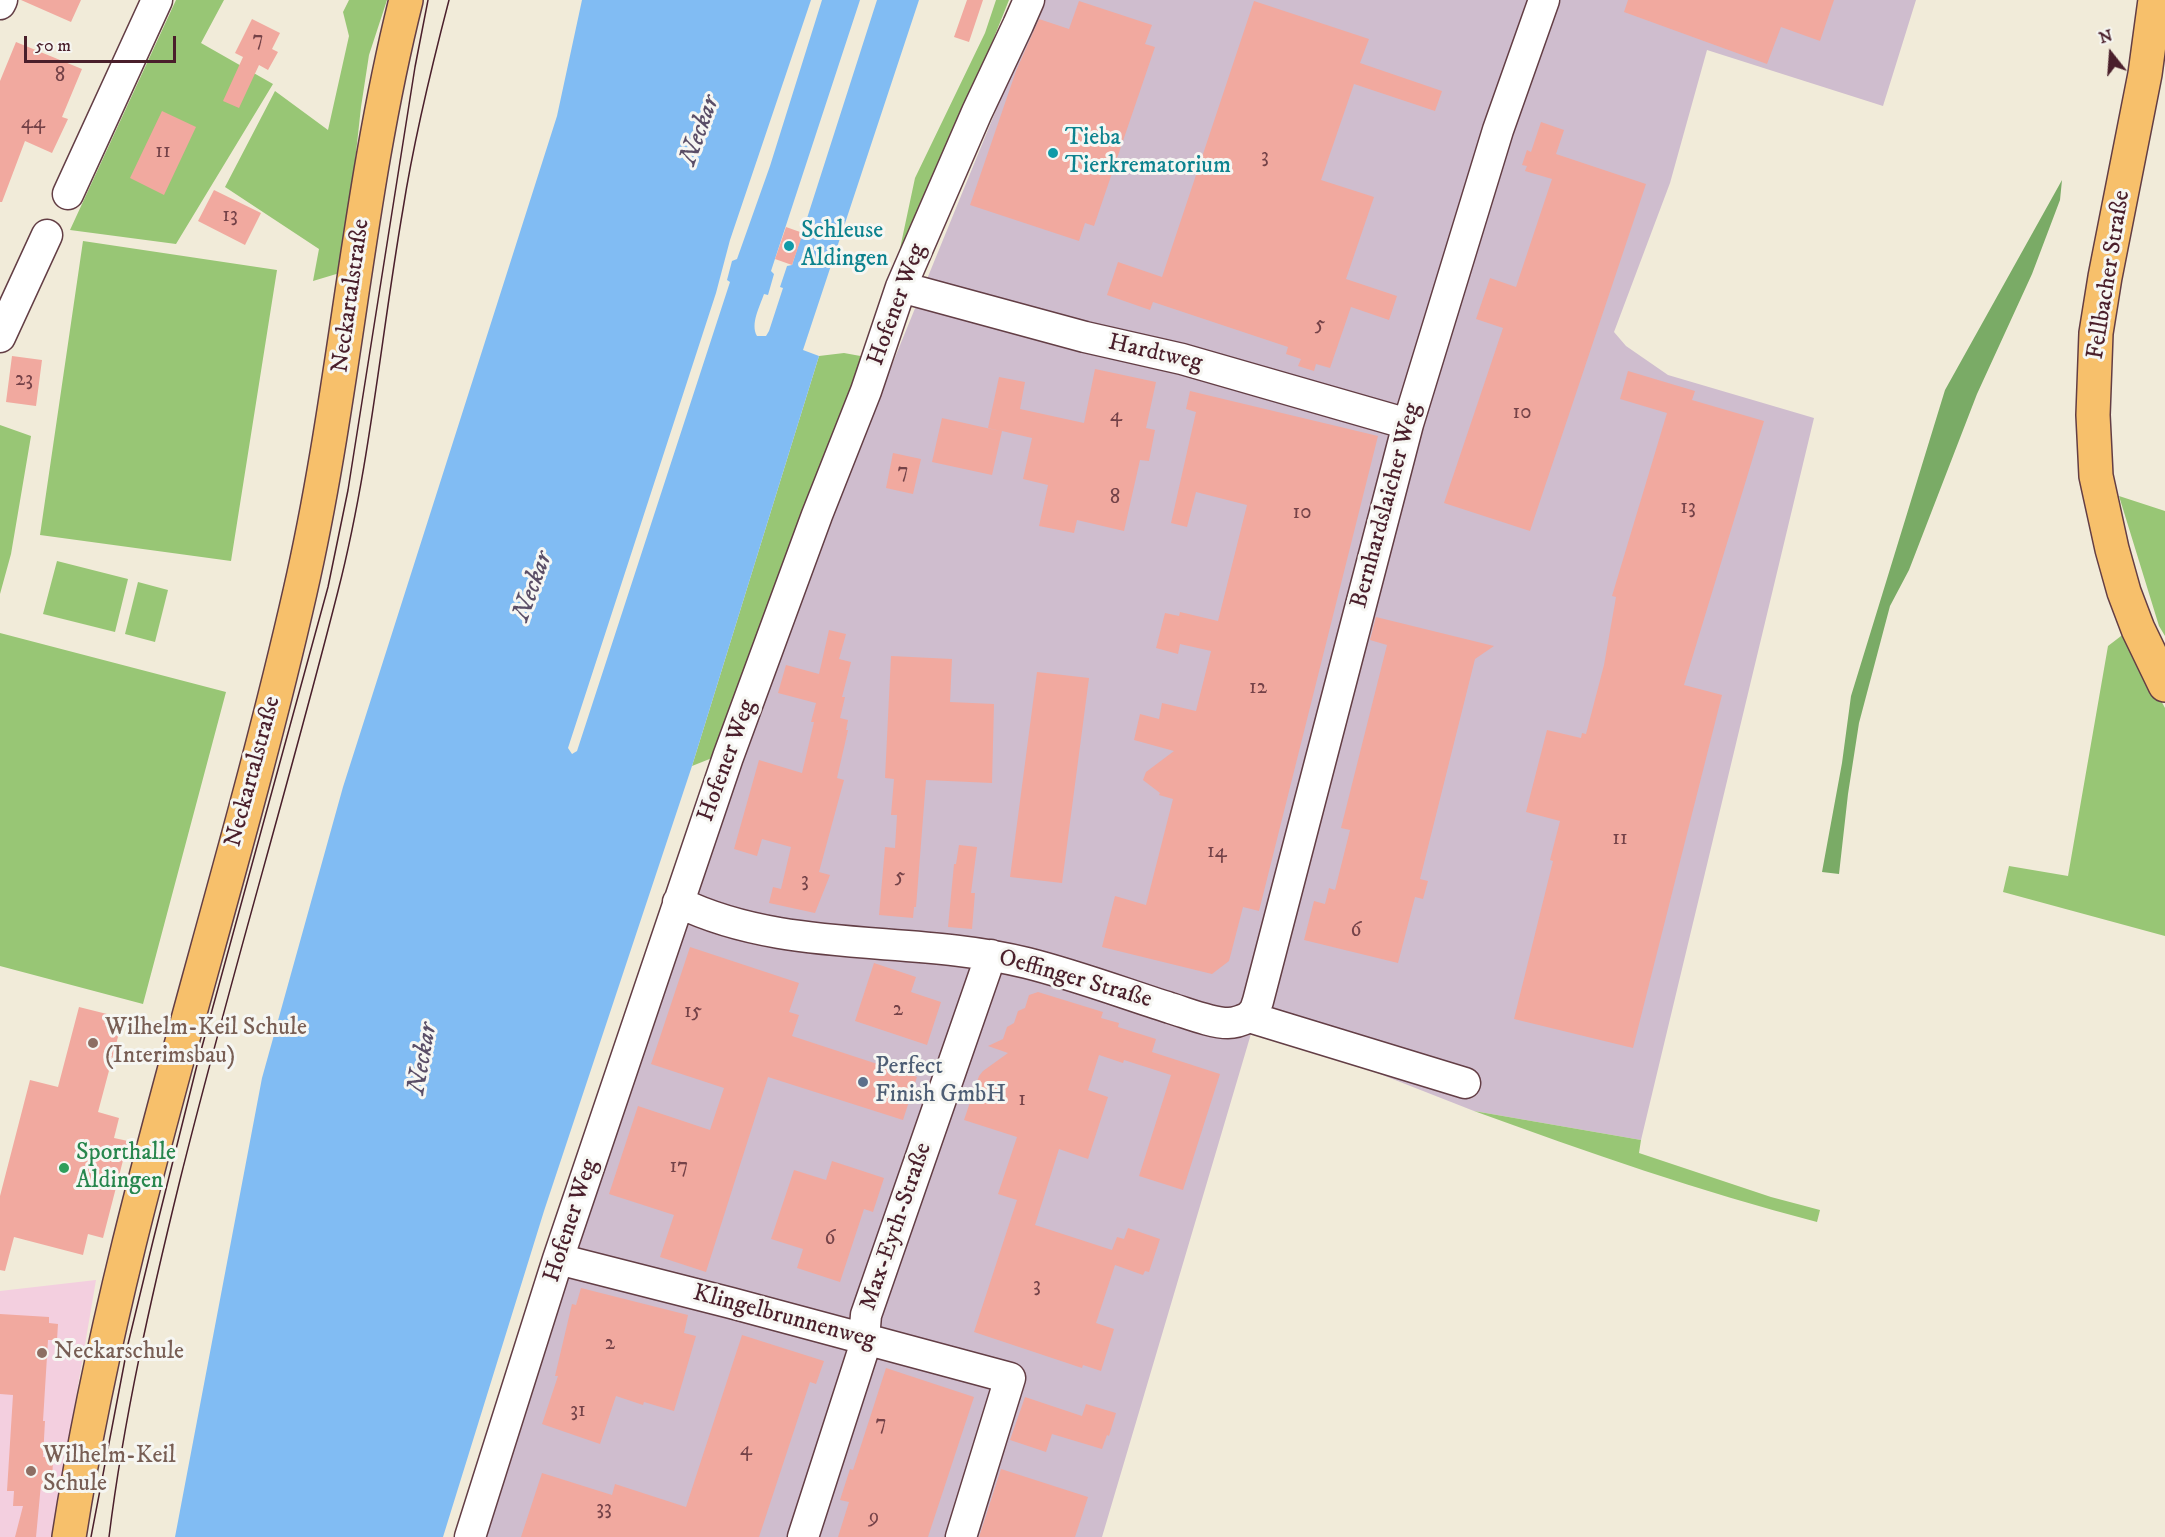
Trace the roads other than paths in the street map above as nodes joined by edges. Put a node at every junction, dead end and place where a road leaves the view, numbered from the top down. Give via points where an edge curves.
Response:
1 (2, 0) edge
2 (158, 0) edge
3 (406, 0) edge
4 (1029, 0) edge
5 (1544, 0) edge
6 (2155, 0) edge
7 (0, 4) edge
8 (68, 194) dead end
9 (47, 235) dead end
10 (901, 287) junction
11 (0, 337) edge
12 (1408, 424) junction
13 (2165, 685) edge
14 (678, 902) junction
15 (991, 955) junction
16 (1249, 1017) junction
17 (1466, 1083) dead end
18 (558, 1259) junction
19 (864, 1340) junction
20 (69, 1537) edge
21 (470, 1537) edge
22 (803, 1537) edge
23 (961, 1537) edge

1 - 7 street
2 - 8 street
3 - 20 main road, Neckartalstraße via 375,143 336,400 302,587 150,1162 98,1386
4 - 10 street, Hofener Weg
5 - 12 street, Bernhardslaicher Weg via 1495,141
6 - 13 main road, Fellbacher Straße via 2145,74 2098,322 2093,415 2096,476 2112,549 2135,620
9 - 11 street
10 - 12 street, Hardtweg via 1193,362
10 - 14 street, Hofener Weg via 867,392 817,515
12 - 16 street, Bernhardslaicher Weg via 1258,1001
14 - 15 street, Oeffinger Straße via 732,924 775,933
14 - 18 street, Hofener Weg
15 - 16 street, Oeffinger Straße via 1196,1016 1227,1023
15 - 19 street, Max-Eyth-Straße via 866,1315
16 - 17 street, Oeffinger Straße
18 - 19 street, Klingelbrunnenweg
18 - 21 street, Hofener Weg
19 - 22 street, Max-Eyth-Straße
19 - 23 street, Klingelbrunnenweg via 1010,1378

